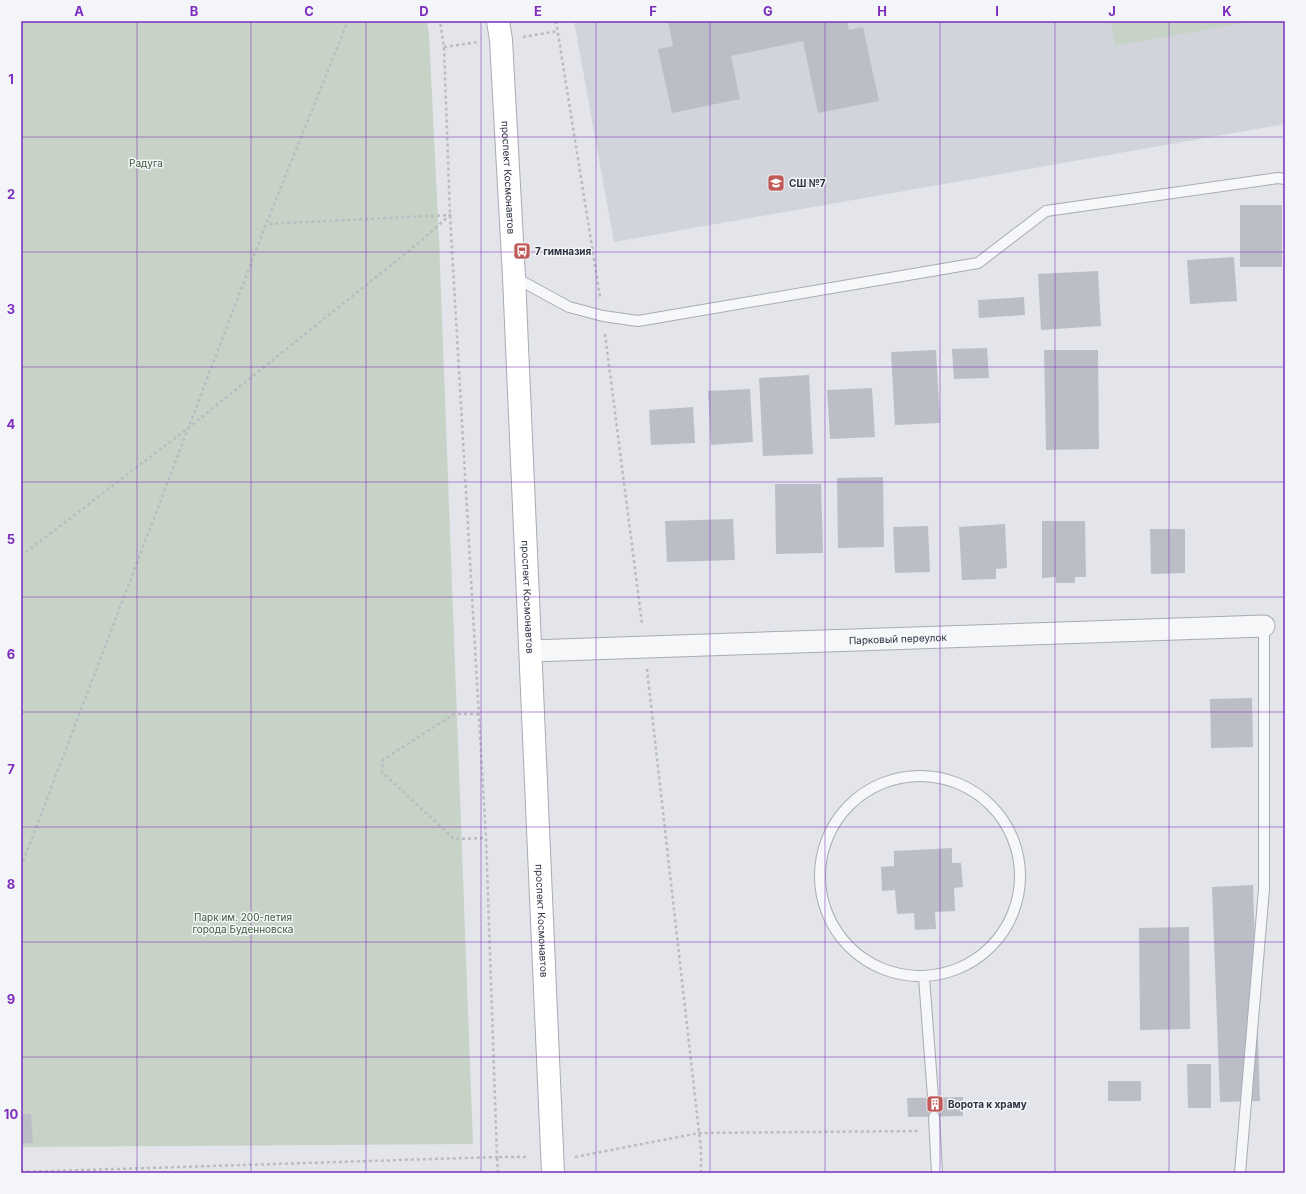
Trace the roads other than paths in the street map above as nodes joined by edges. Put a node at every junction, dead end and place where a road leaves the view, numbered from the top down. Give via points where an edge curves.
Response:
1 (498, 21) edge
2 (1285, 178) edge
3 (514, 277) junction
4 (1264, 626) joint
5 (531, 652) junction
6 (924, 977) junction
7 (933, 1097) dead end
8 (934, 1117) dead end
9 (553, 1173) edge
10 (937, 1173) edge
11 (1240, 1173) edge

1 - 3 street, проспект Космонавтов
2 - 3 lane via 1046,211 978,263 638,321 603,316 569,307
3 - 5 street, проспект Космонавтов
4 - 5 street, Парковый переулок
4 - 11 lane via 1264,889
5 - 9 street, проспект Космонавтов
6 - 6 lane via 890,971 858,954 836,931 820,898 816,873 825,841 849,805 869,789 894,779 922,776 947,780 973,791 992,807 1009,828 1020,856 1020,884 1014,911 1000,940 972,961 947,972
6 - 7 lane
8 - 10 lane

